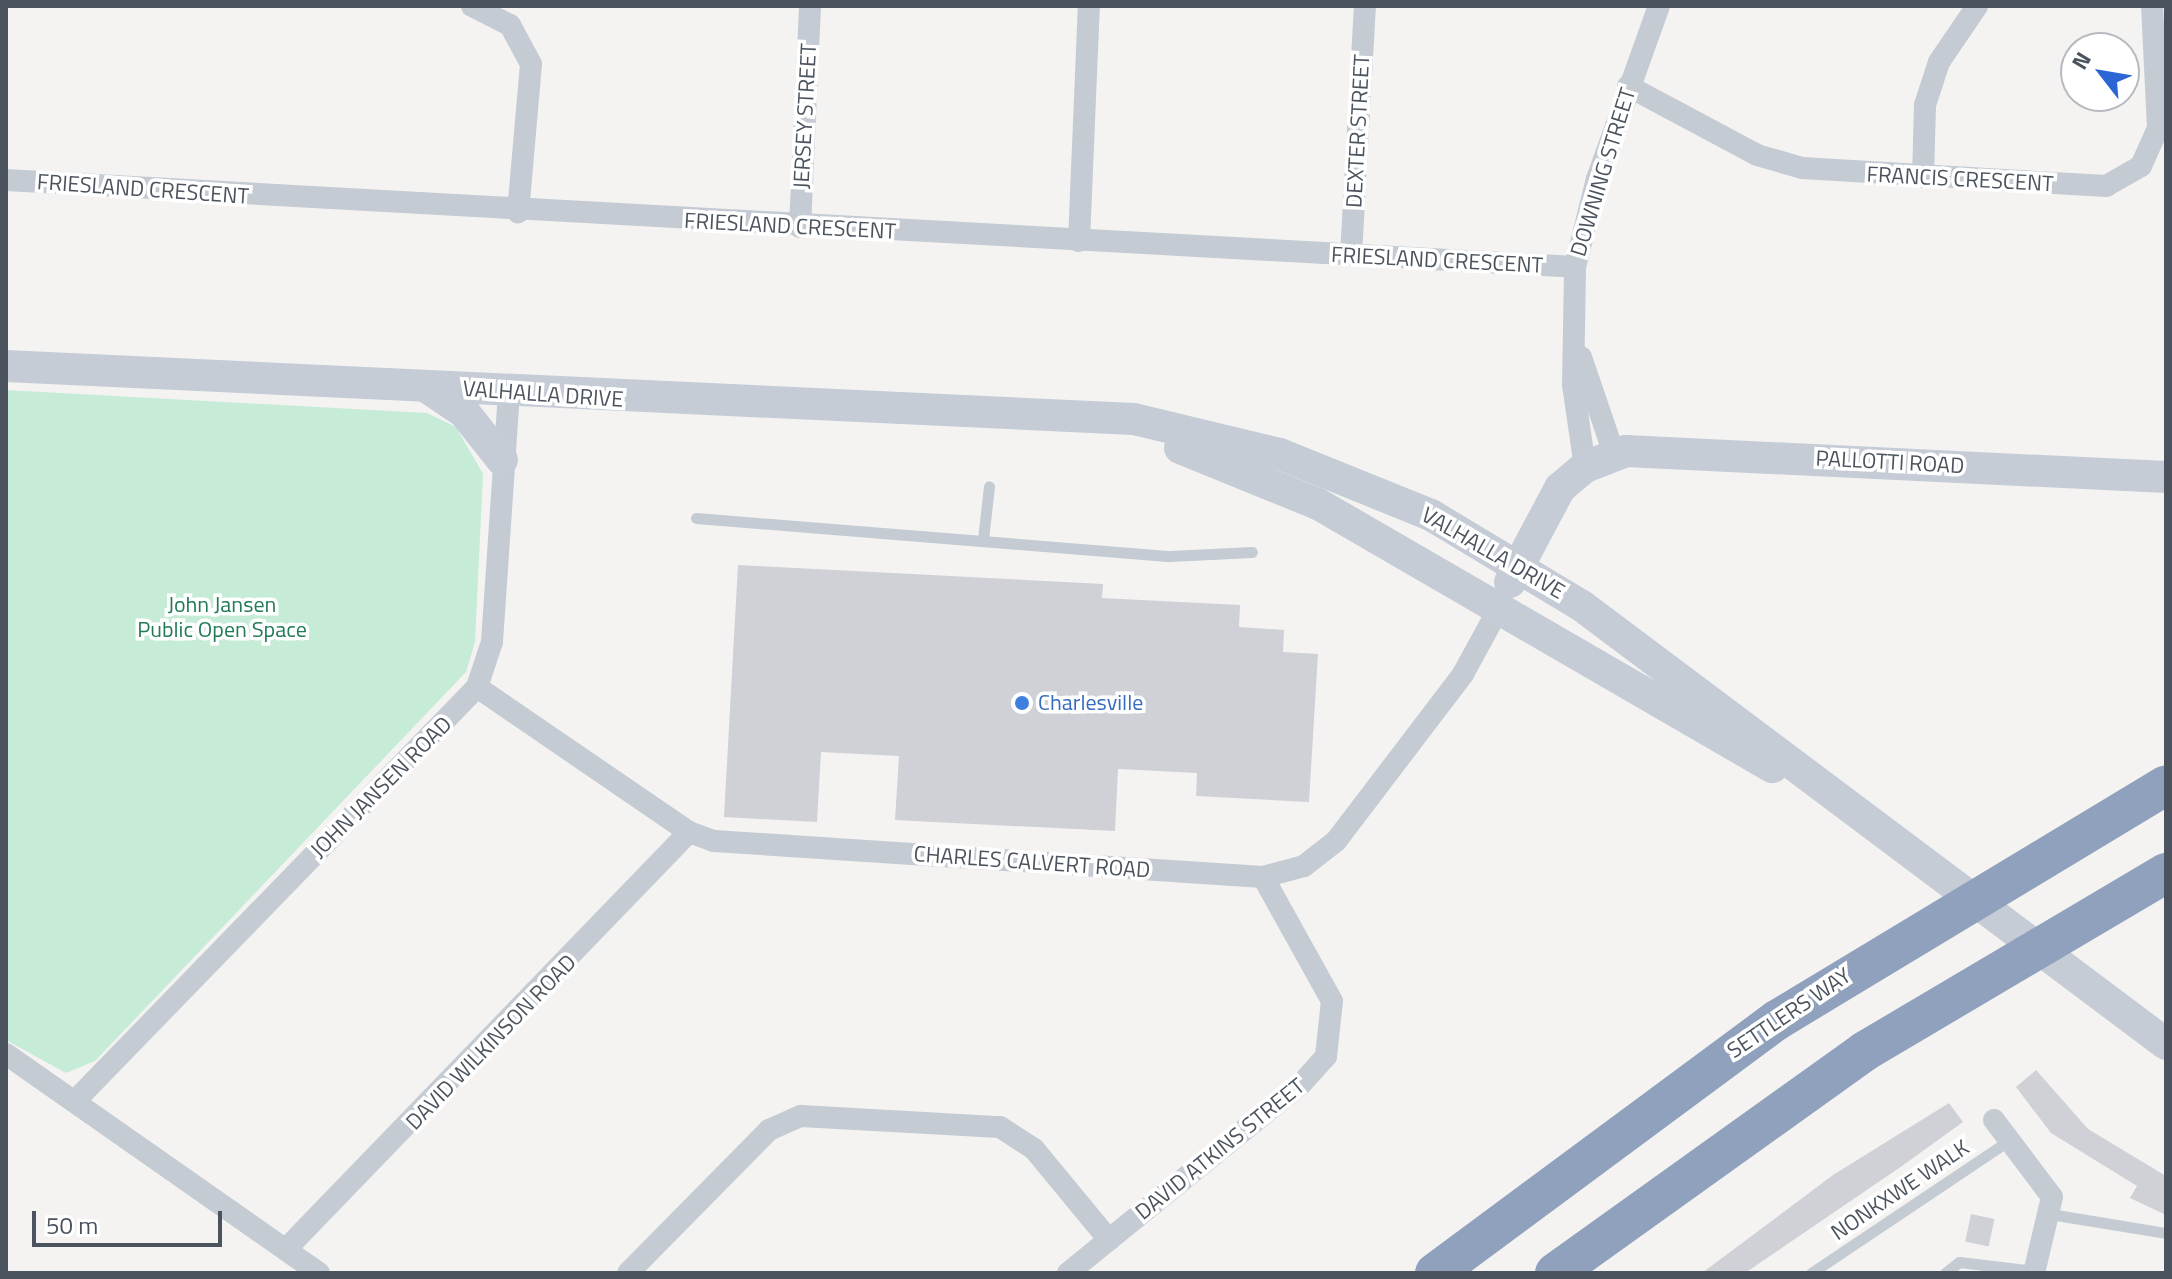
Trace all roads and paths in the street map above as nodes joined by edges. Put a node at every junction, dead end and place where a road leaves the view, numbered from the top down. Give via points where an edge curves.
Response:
1 (472, 6) edge
2 (810, 6) edge
3 (1089, 6) edge
4 (1365, 6) edge
5 (1659, 6) edge
6 (1977, 6) edge
7 (2152, 6) edge
8 (1628, 86) junction
9 (1923, 177) junction
10 (6, 180) edge
11 (518, 212) junction
12 (800, 227) junction
13 (1079, 241) junction
14 (1351, 255) junction
15 (1575, 267) junction
16 (1577, 344) junction
17 (6, 366) edge
18 (427, 387) junction
19 (509, 391) junction
20 (1080, 421) junction
21 (502, 460) junction
22 (1600, 460) junction
23 (2166, 477) edge
24 (989, 486) dead end
25 (696, 518) dead end
26 (983, 539) junction
27 (1252, 552) dead end
28 (1517, 564) junction
29 (1500, 606) junction
30 (477, 687) junction
31 (2166, 785) edge
32 (1849, 809) junction
33 (689, 832) junction
34 (2166, 873) edge
35 (1263, 877) junction
36 (2166, 889) edge
37 (2092, 915) junction
38 (2166, 1044) edge
39 (6, 1054) edge
40 (75, 1101) junction
41 (1994, 1120) dead end
42 (2010, 1139) junction
43 (2050, 1214) junction
44 (2166, 1233) edge
45 (1109, 1240) junction
46 (288, 1247) junction
47 (2034, 1272) edge
48 (319, 1273) edge
49 (628, 1273) edge
50 (1068, 1273) edge
51 (1435, 1273) edge
52 (1555, 1273) edge
53 (1811, 1273) edge
54 (1945, 1273) edge

1 - 11 street via 510,25 531,64
2 - 12 street, JERSEY STREET
3 - 13 street
4 - 14 street, DEXTER STREET
5 - 8 street, DOWNING STREET
6 - 9 street via 1939,62 1925,105
7 - 9 street, FRANCIS CRESCENT via 2158,128 2153,149 2126,180 2106,186
8 - 9 street, FRANCIS CRESCENT via 1774,162
8 - 15 street, DOWNING STREET
10 - 11 street, FRIESLAND CRESCENT
11 - 12 street, FRIESLAND CRESCENT
12 - 13 street, FRIESLAND CRESCENT
13 - 14 street, FRIESLAND CRESCENT
14 - 15 street, FRIESLAND CRESCENT
15 - 16 street, DOWNING STREET
16 - 22 street, DOWNING STREET
16 - 22 street, DOWNING STREET via 1573,385
17 - 18 main road, VALHALLA DRIVE
18 - 19 main road, VALHALLA DRIVE
18 - 21 main road via 464,412
19 - 20 main road, VALHALLA DRIVE
19 - 21 street, JOHN JANSEN ROAD
20 - 28 main road, VALHALLA DRIVE via 1134,419 1280,454 1431,515
20 - 29 main road, VALHALLA DRIVE via 1263,477
21 - 30 street, JOHN JANSEN ROAD via 492,642
22 - 23 main road, PALLOTTI ROAD via 1650,449
22 - 28 main road via 1541,513
24 - 26 lane
25 - 26 lane
26 - 27 lane via 1170,556
28 - 29 main road
28 - 32 main road, VALHALLA DRIVE via 1829,786
29 - 32 main road, VALHALLA DRIVE
29 - 35 street, CHARLES CALVERT ROAD via 1463,674 1336,841 1304,866
30 - 33 street, CHARLES CALVERT ROAD
30 - 40 street, JOHN JANSEN ROAD
31 - 51 highway, SETTLERS WAY via 1790,1011
32 - 38 main road, VALHALLA DRIVE
33 - 35 street, CHARLES CALVERT ROAD via 729,843
33 - 46 street, DAVID WILKINSON ROAD
34 - 37 highway
35 - 45 street, DAVID ATKINS STREET via 1332,1001 1326,1056
36 - 37 highway
37 - 52 highway via 1840,1068
39 - 40 street
40 - 46 street
41 - 42 street
42 - 43 street via 2049,1187
42 - 53 lane, NONKXWE WALK
43 - 44 lane
43 - 47 street
45 - 49 street via 1013,1132 986,1124 801,1116 769,1130
45 - 50 street, DAVID ATKINS STREET
46 - 48 street
47 - 54 lane via 1959,1262

